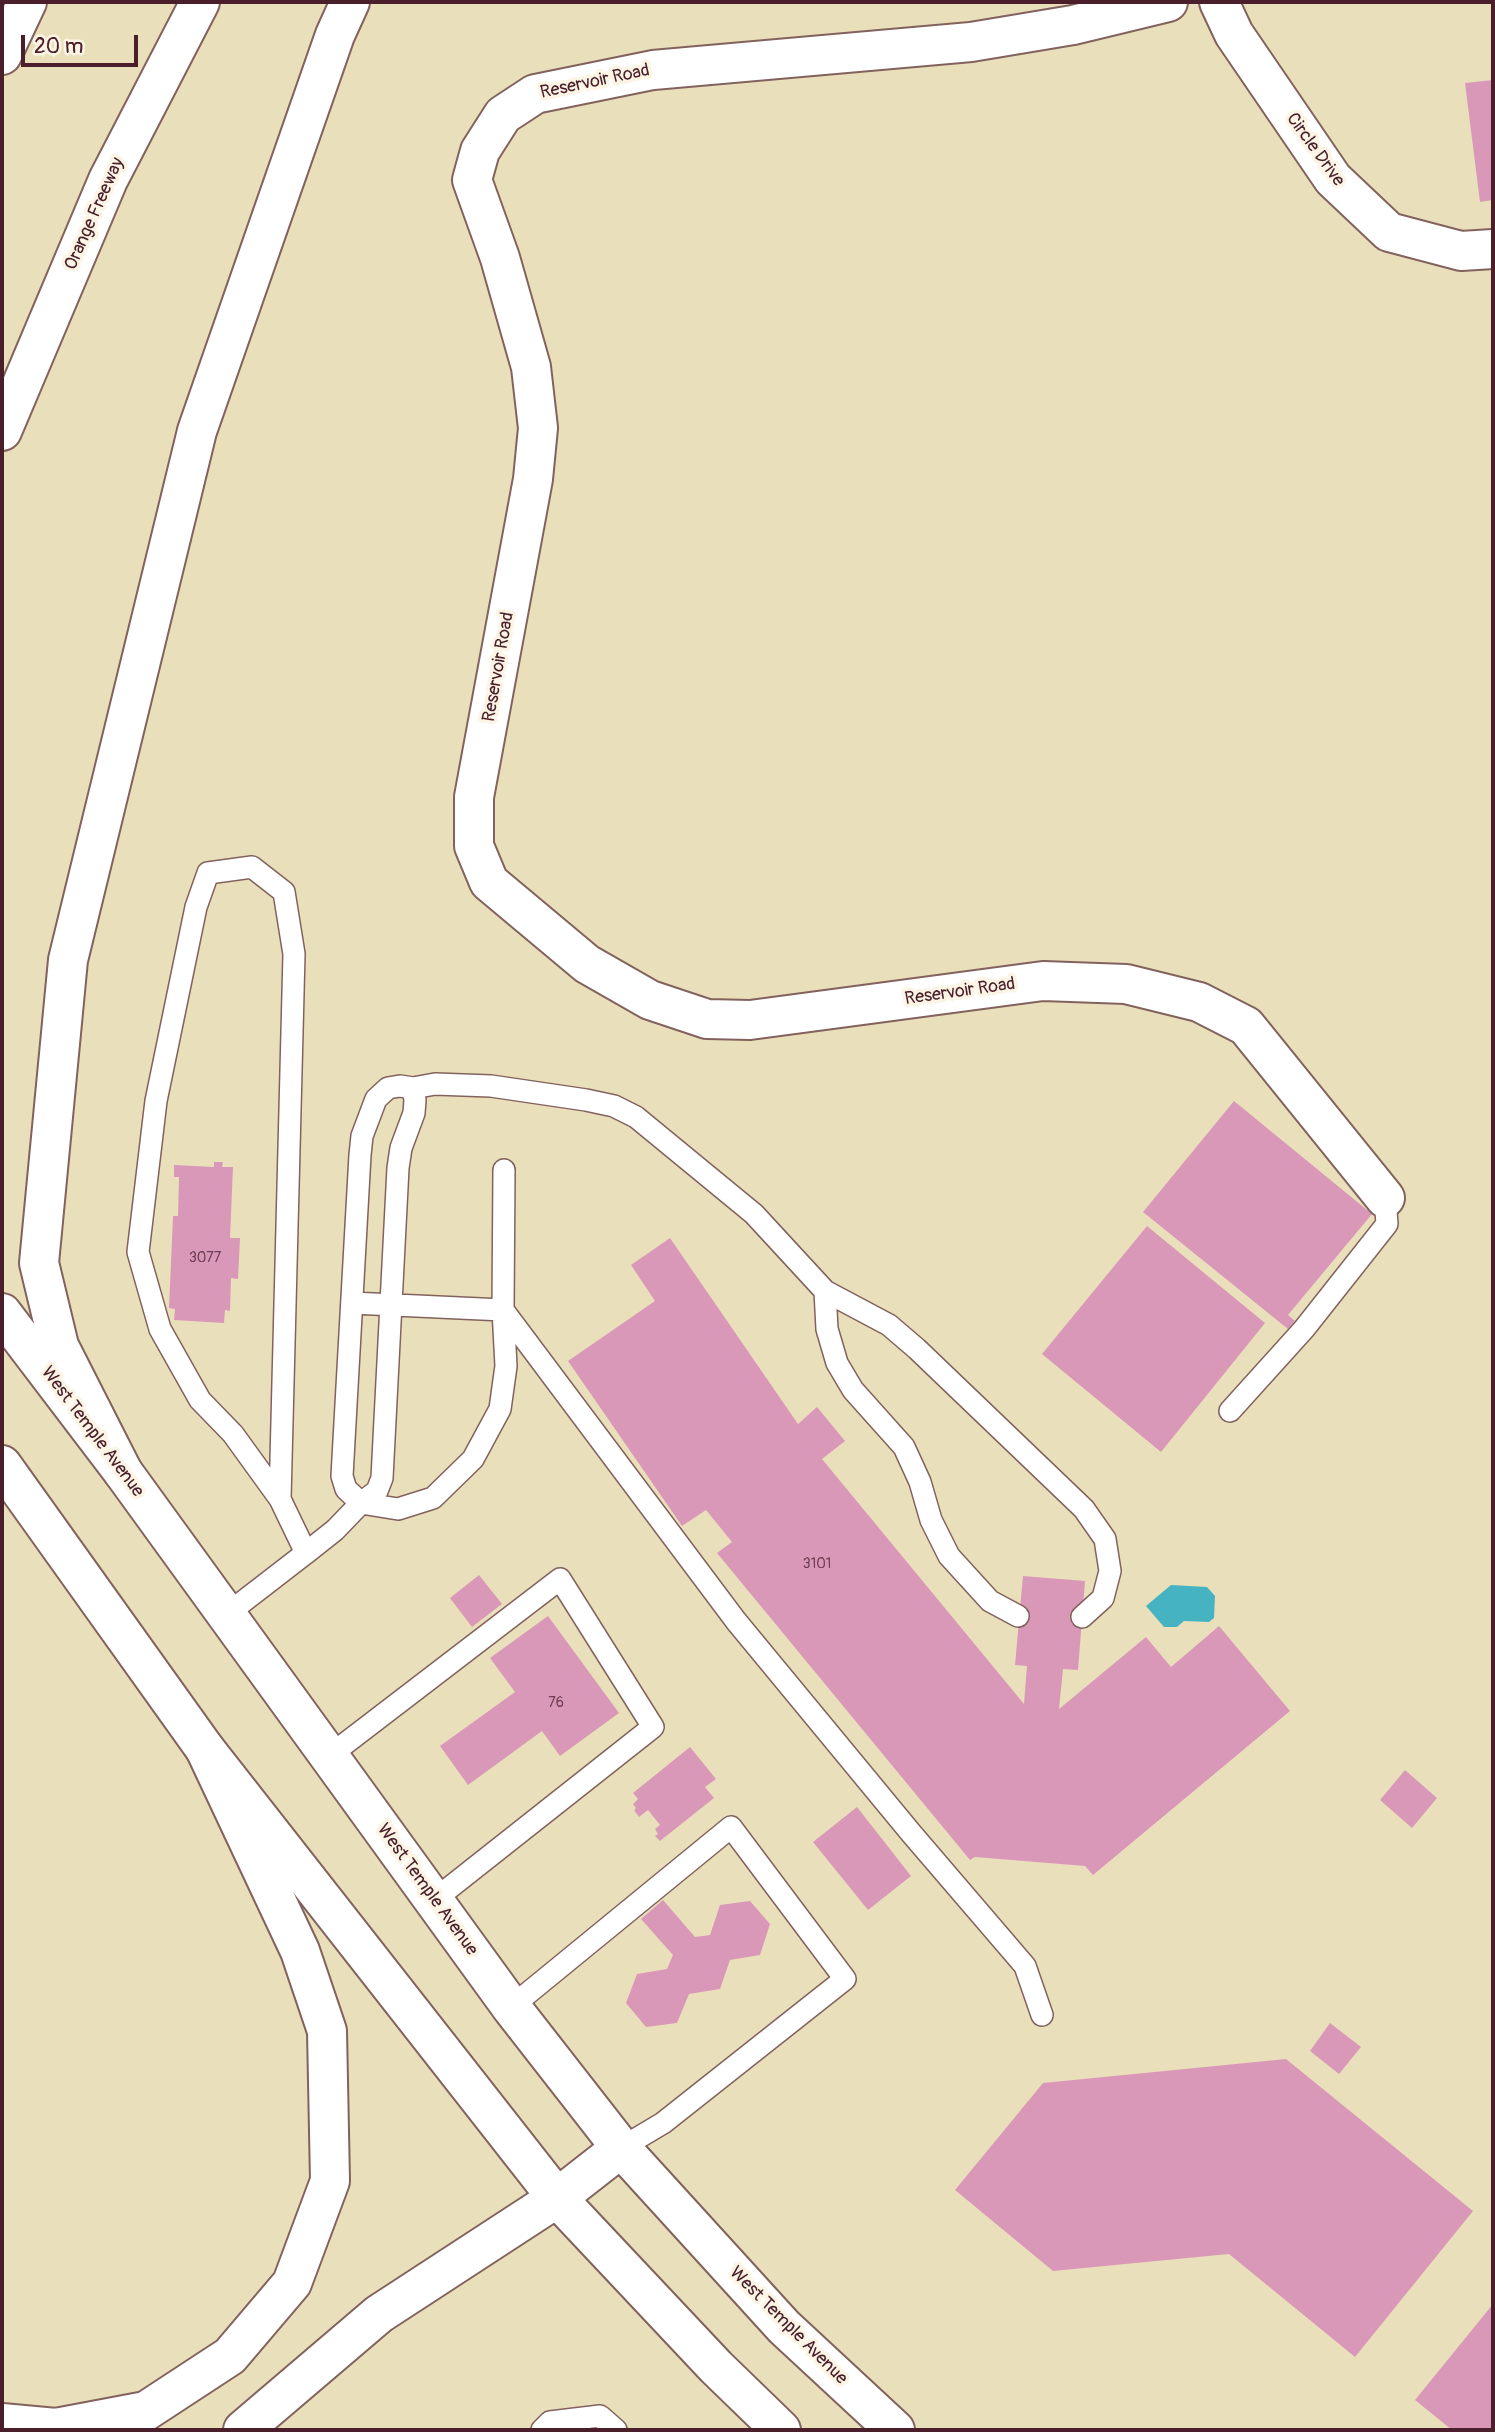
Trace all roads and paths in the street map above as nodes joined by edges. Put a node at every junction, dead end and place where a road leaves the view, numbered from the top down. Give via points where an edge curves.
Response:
1 (27, 2) edge
2 (200, 2) edge
3 (350, 2) edge
4 (1168, 2) edge
5 (1219, 2) edge
6 (2, 55) edge
7 (1493, 249) edge
8 (2, 431) edge
9 (413, 1088) junction
10 (504, 1170) dead end
11 (1385, 1198) joint
12 (825, 1291) junction
13 (352, 1303) junction
14 (391, 1305) junction
15 (503, 1310) junction
16 (2, 1313) edge
17 (1230, 1411) dead end
18 (2, 1465) edge
19 (123, 1472) junction
20 (280, 1499) junction
21 (361, 1503) junction
22 (306, 1553) junction
23 (227, 1614) junction
24 (1018, 1616) dead end
25 (1082, 1617) dead end
26 (205, 1749) junction
27 (329, 1756) junction
28 (434, 1900) junction
29 (511, 2007) junction
30 (1042, 2015) dead end
31 (621, 2148) junction
32 (557, 2198) junction
33 (2, 2423) edge
34 (774, 2428) edge
35 (243, 2430) edge
36 (542, 2430) edge
37 (616, 2430) edge
38 (895, 2430) edge

1 - 6 main road
2 - 8 main road, Orange Freeway via 108,180
3 - 19 main road via 197,431 68,960 39,1263 60,1346
4 - 11 main road, Reservoir Road via 1073,25 971,42 653,70 535,94 503,116 480,151 472,180 531,367 538,428 533,479 474,797 474,846 489,882 587,964 650,1000 707,1019 750,1020 1043,981 1126,984 1199,1002 1246,1026
5 - 7 main road, Circle Drive via 1234,34 1333,179 1389,232 1461,251
9 - 12 lane via 491,1086 586,1100 636,1116 754,1214
9 - 13 lane via 388,1088 376,1099 362,1136
9 - 14 lane via 414,1113 398,1168
10 - 15 lane
11 - 17 lane via 1387,1224 1304,1329
12 - 24 lane via 827,1329 837,1363 853,1390 904,1447 949,1556 990,1601
12 - 25 lane via 889,1325 1084,1509 1105,1539 1110,1571 1103,1598
13 - 14 lane
13 - 21 lane via 342,1476 346,1489
14 - 15 lane
14 - 21 lane via 382,1478 377,1491
15 - 21 lane via 506,1366 500,1409 473,1459 433,1498 398,1508
15 - 30 lane via 736,1620 1025,1966
16 - 19 main road, West Temple Avenue
18 - 26 main road
19 - 23 main road, West Temple Avenue
20 - 20 lane via 294,954 284,892 252,867 208,873 196,907 156,1101 138,1252 160,1329 200,1400 233,1434
20 - 22 lane
21 - 22 lane
22 - 23 lane
23 - 27 main road, West Temple Avenue
26 - 32 main road
26 - 33 main road via 300,1951 327,2031 330,2181 292,2283 230,2356 146,2411 56,2428
27 - 28 main road, West Temple Avenue
27 - 28 lane via 560,1580 653,1727
28 - 29 main road, West Temple Avenue
29 - 31 main road, West Temple Avenue
29 - 31 lane via 731,1827 845,1979 663,2123
31 - 32 main road
31 - 38 main road, West Temple Avenue via 784,2327
32 - 34 main road
32 - 35 main road via 379,2314
36 - 37 lane via 551,2422 600,2416

